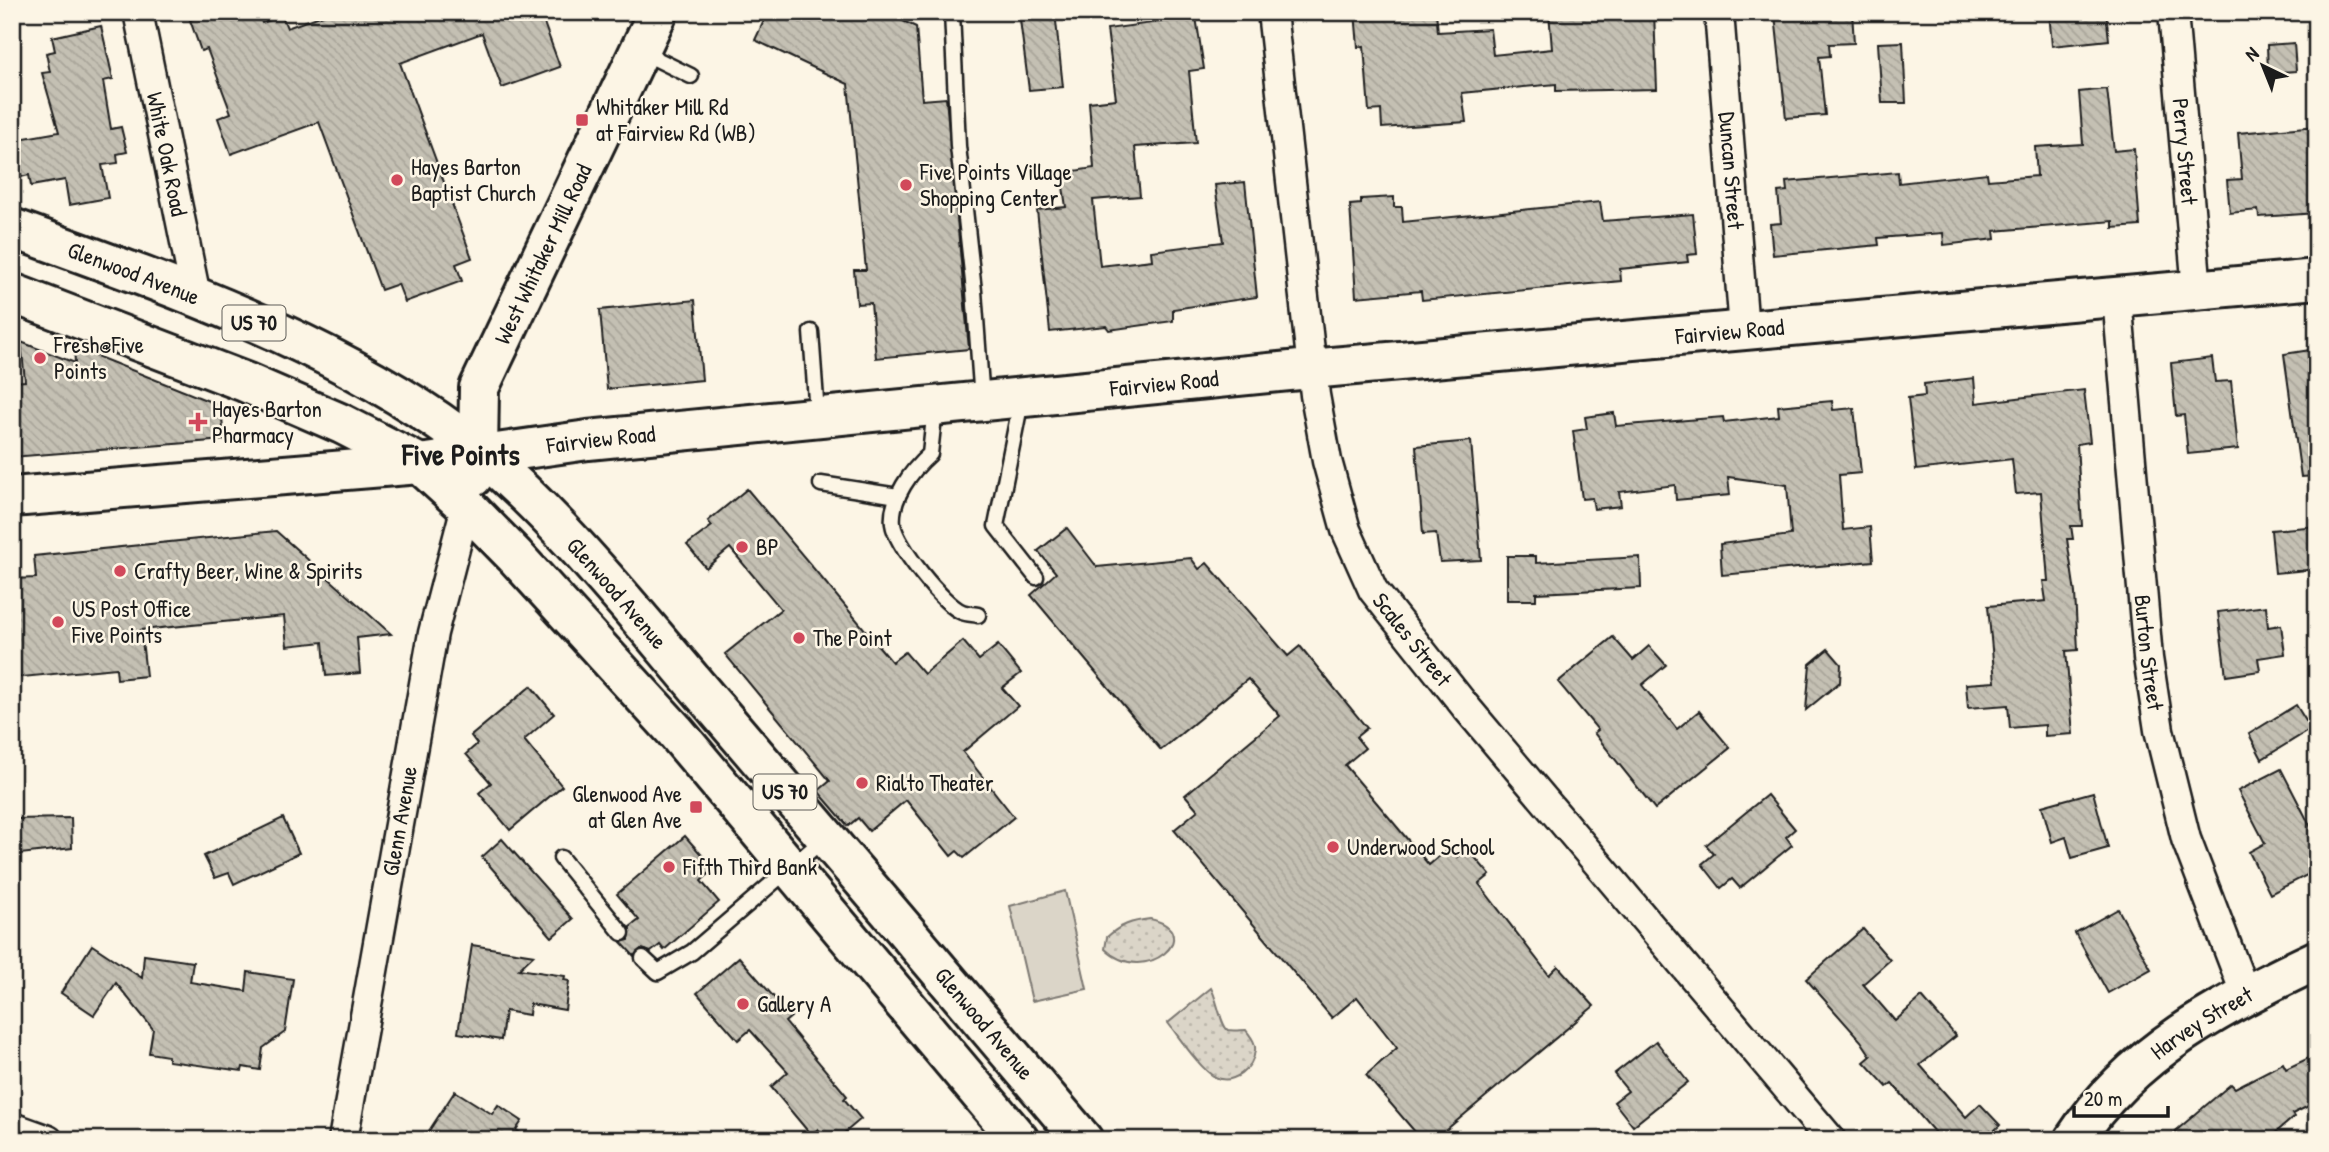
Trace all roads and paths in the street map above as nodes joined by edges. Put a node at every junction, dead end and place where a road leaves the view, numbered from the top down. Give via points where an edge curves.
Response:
1 (138, 12) edge
2 (658, 12) edge
3 (952, 12) edge
4 (1272, 12) edge
5 (1719, 12) edge
6 (2173, 12) edge
7 (639, 51) junction
8 (691, 76) dead end
9 (12, 228) edge
10 (2317, 279) edge
11 (2197, 290) junction
12 (12, 293) edge
13 (196, 296) junction
14 (2117, 297) junction
15 (1744, 330) junction
16 (811, 332) dead end
17 (1310, 369) junction
18 (1021, 400) junction
19 (982, 404) junction
20 (935, 408) junction
21 (817, 419) junction
22 (478, 454) junction
23 (419, 464) junction
24 (821, 484) dead end
25 (898, 496) junction
26 (12, 497) edge
27 (466, 506) junction
28 (1036, 577) dead end
29 (978, 615) dead end
30 (825, 838) junction
31 (561, 858) dead end
32 (790, 867) junction
33 (622, 933) dead end
34 (643, 958) dead end
35 (2317, 960) edge
36 (2245, 993) junction
37 (12, 1127) edge
38 (48, 1140) edge
39 (344, 1140) edge
40 (1019, 1140) edge
41 (1083, 1140) edge
42 (1832, 1140) edge
43 (2074, 1140) edge

1 - 13 street, White Oak Road
2 - 7 main road, West Whitaker Mill Road
3 - 19 lane via 958,146
4 - 17 street, Scales Street
5 - 15 street, Duncan Street
6 - 11 street, Perry Street
7 - 8 lane
7 - 22 main road, West Whitaker Mill Road via 479,388
9 - 13 main road, Glenwood Avenue / US 70
10 - 11 main road, Fairview Road
11 - 14 main road, Fairview Road
12 - 23 main road, Glenwood Avenue / US 70 via 245,382
13 - 22 main road, Glenwood Avenue / US 70 via 392,392 440,422
14 - 15 main road, Fairview Road
14 - 36 street, Burton Street via 2148,658 2159,730 2186,839
15 - 17 main road, Fairview Road
16 - 21 lane
17 - 18 main road, Fairview Road
17 - 42 street, Scales Street via 1346,530 1373,590 1465,706
18 - 19 main road, Fairview Road
18 - 28 lane via 996,526
19 - 20 main road, Fairview Road
20 - 21 main road, Fairview Road
20 - 25 lane via 930,454
21 - 22 main road, Fairview Road
22 - 23 main road, Fairview Road
22 - 27 main road, West Whitaker Mill Road
22 - 30 main road, Glenwood Avenue / US 70 via 519,488 565,537
23 - 26 main road, Fairview Road
23 - 27 main road, Glenwood Avenue / US 70
24 - 25 lane
25 - 29 lane via 893,524 913,566 961,612
27 - 32 main road, Glenwood Avenue / US 70 via 667,721
27 - 39 street, Glenn Avenue via 433,633
30 - 32 lane
30 - 41 main road, Glenwood Avenue / US 70
31 - 33 lane
32 - 34 lane via 692,952 658,972
32 - 40 main road, Glenwood Avenue / US 70
35 - 36 main road, Harvey Street
36 - 43 main road, Harvey Street via 2146,1058
37 - 38 street

